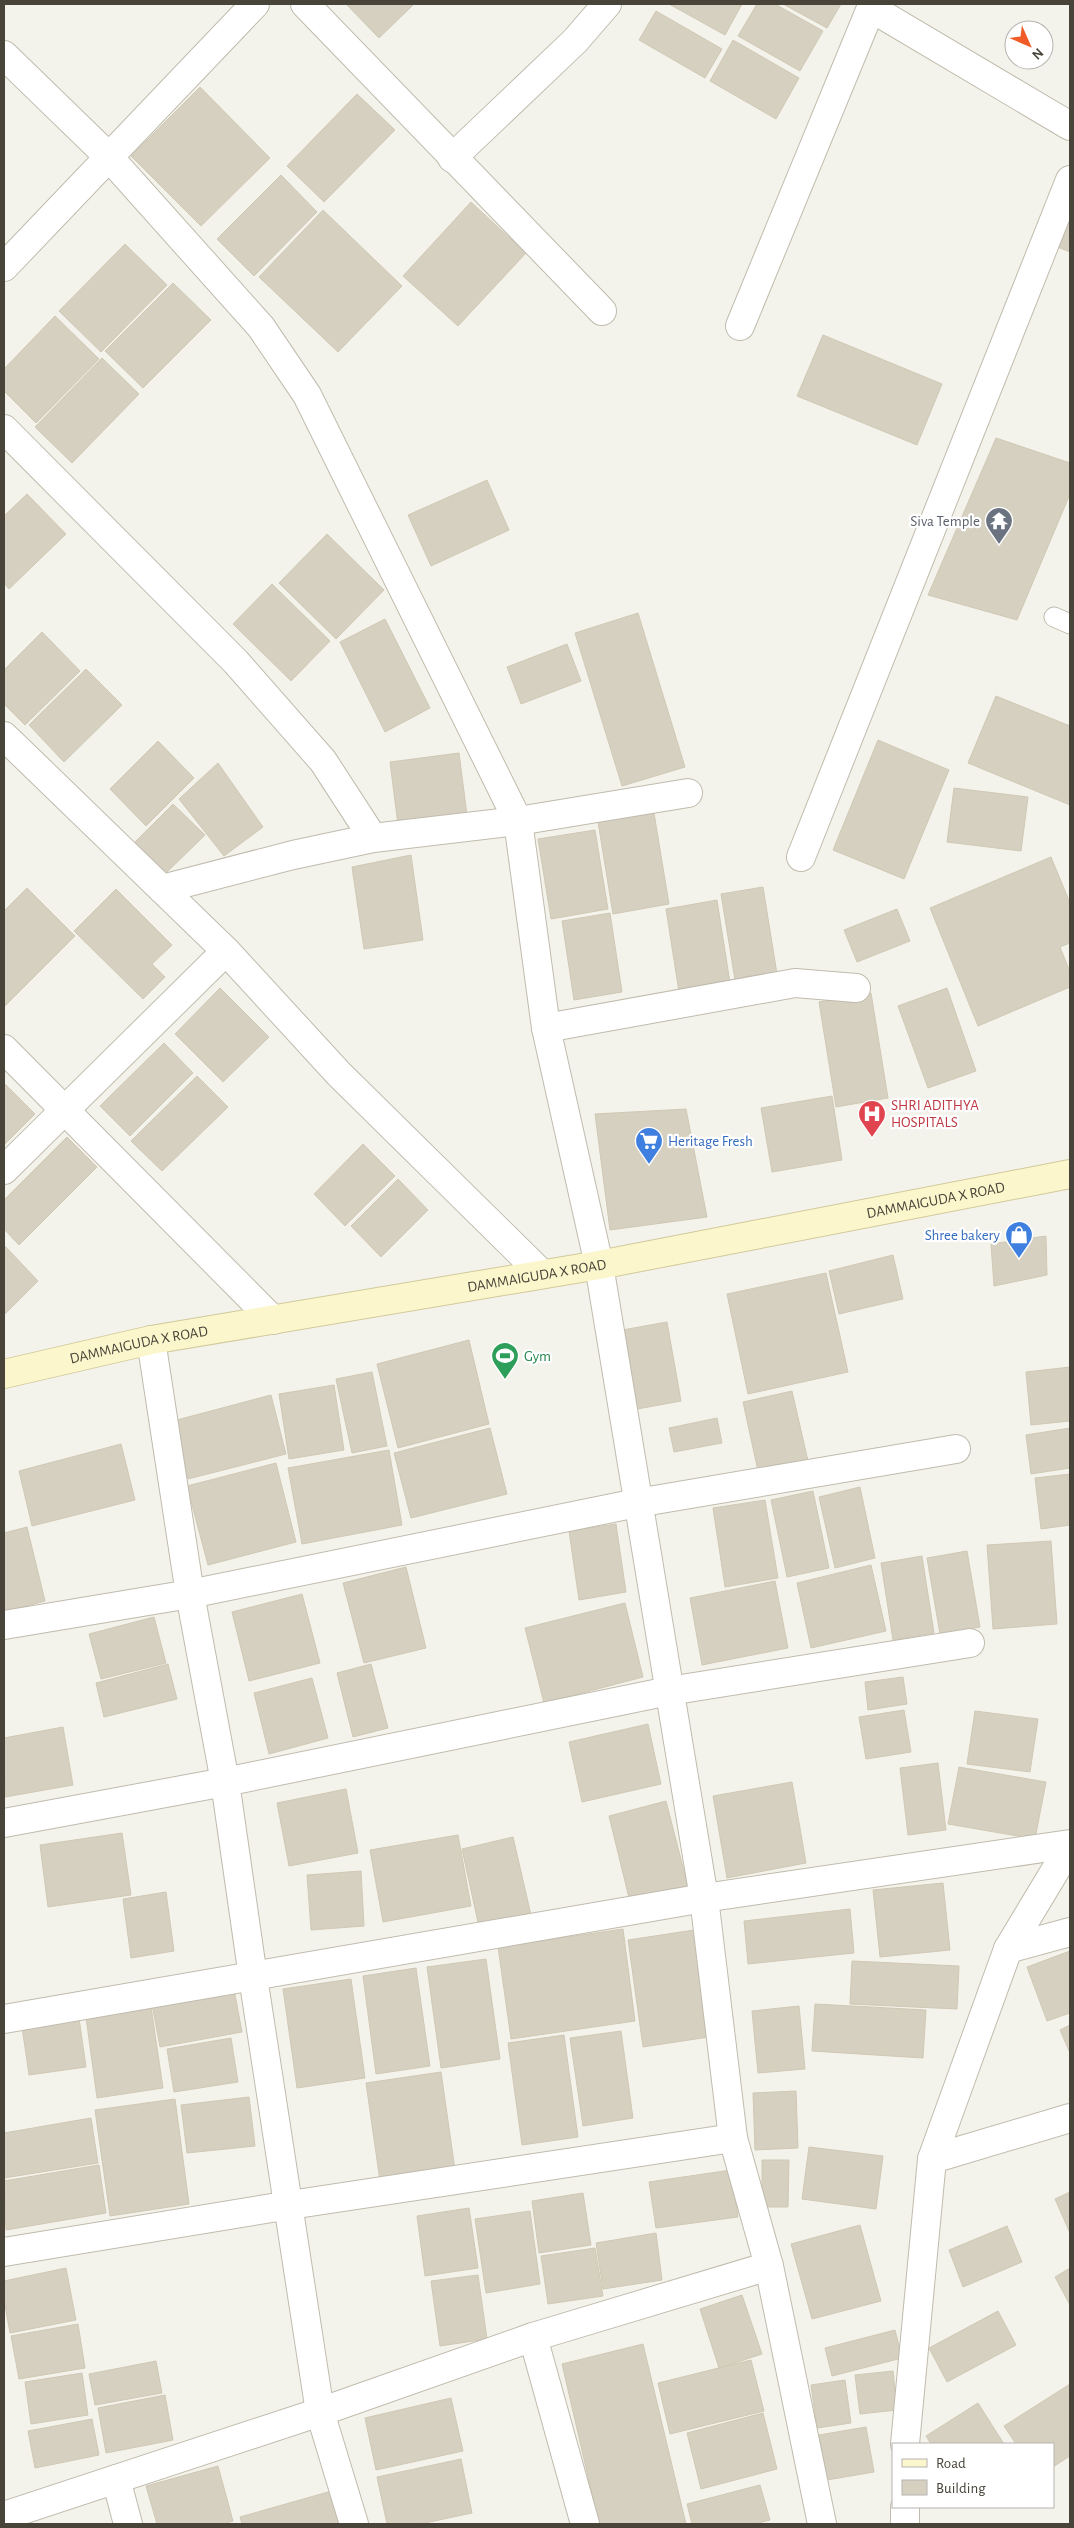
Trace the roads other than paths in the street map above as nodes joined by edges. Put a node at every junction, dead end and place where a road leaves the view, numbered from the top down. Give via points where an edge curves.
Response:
1 (255, 4) edge
2 (304, 4) edge
3 (607, 4) edge
4 (871, 6) edge
5 (4, 56) edge
6 (1070, 126) edge
7 (108, 156) junction
8 (452, 158) junction
9 (1070, 180) edge
10 (4, 267) edge
11 (602, 311) dead end
12 (740, 326) dead end
13 (4, 428) edge
14 (4, 736) edge
15 (688, 793) dead end
16 (518, 821) junction
17 (373, 838) junction
18 (801, 857) dead end
19 (162, 889) junction
20 (226, 950) junction
21 (856, 988) dead end
22 (546, 1028) junction
23 (4, 1049) edge
24 (65, 1110) junction
25 (4, 1170) edge
26 (1070, 1174) edge
27 (598, 1265) junction
28 (542, 1274) junction
29 (273, 1320) junction
30 (151, 1340) junction
31 (4, 1374) edge
32 (956, 1449) dead end
33 (637, 1504) junction
34 (190, 1594) junction
35 (4, 1625) edge
36 (970, 1643) dead end
37 (669, 1691) junction
38 (225, 1782) junction
39 (4, 1823) edge
40 (1070, 1845) edge
41 (704, 1898) junction
42 (1070, 1932) edge
43 (1008, 1949) junction
44 (252, 1977) junction
45 (4, 2019) edge
46 (1070, 2118) edge
47 (733, 2138) junction
48 (932, 2159) junction
49 (290, 2205) junction
50 (4, 2252) edge
51 (769, 2266) junction
52 (533, 2337) junction
53 (320, 2412) junction
54 (906, 2443) edge
55 (116, 2479) junction
56 (905, 2508) edge
57 (4, 2516) edge
58 (6, 2524) edge
59 (128, 2524) edge
60 (354, 2524) edge
61 (585, 2524) edge
62 (822, 2524) edge
63 (905, 2524) edge

1 - 7 street
2 - 8 street
3 - 8 street via 575,41
4 - 6 street
4 - 12 street
5 - 7 street
7 - 10 street
7 - 16 street via 261,327 307,395
8 - 11 street
9 - 18 street
13 - 17 street via 236,662 323,761
14 - 19 street
15 - 16 street
16 - 17 street
16 - 22 street
17 - 19 street
19 - 20 street
20 - 24 street
20 - 28 street via 339,1074
21 - 22 street via 795,983
22 - 27 street
23 - 24 street
24 - 25 street
24 - 29 street
26 - 27 street, DAMMAIGUDA X ROAD
27 - 28 street, DAMMAIGUDA X ROAD
27 - 33 street
28 - 29 street, DAMMAIGUDA X ROAD
29 - 30 street, DAMMAIGUDA X ROAD
30 - 31 street, DAMMAIGUDA X ROAD
30 - 34 street
32 - 33 street
33 - 34 street
33 - 37 street
34 - 35 street
34 - 38 street
36 - 37 street
37 - 38 street
37 - 41 street
38 - 39 street
38 - 44 street
40 - 41 street
40 - 43 street
41 - 44 street
41 - 47 street
42 - 43 street
43 - 48 street
44 - 45 street
44 - 49 street
46 - 48 street
47 - 49 street
47 - 51 street
48 - 54 street
49 - 50 street
49 - 53 street
51 - 52 street
51 - 62 street
52 - 53 street
52 - 61 street
53 - 55 street
53 - 60 street
55 - 57 street
55 - 59 street
56 - 63 street
57 - 58 street

